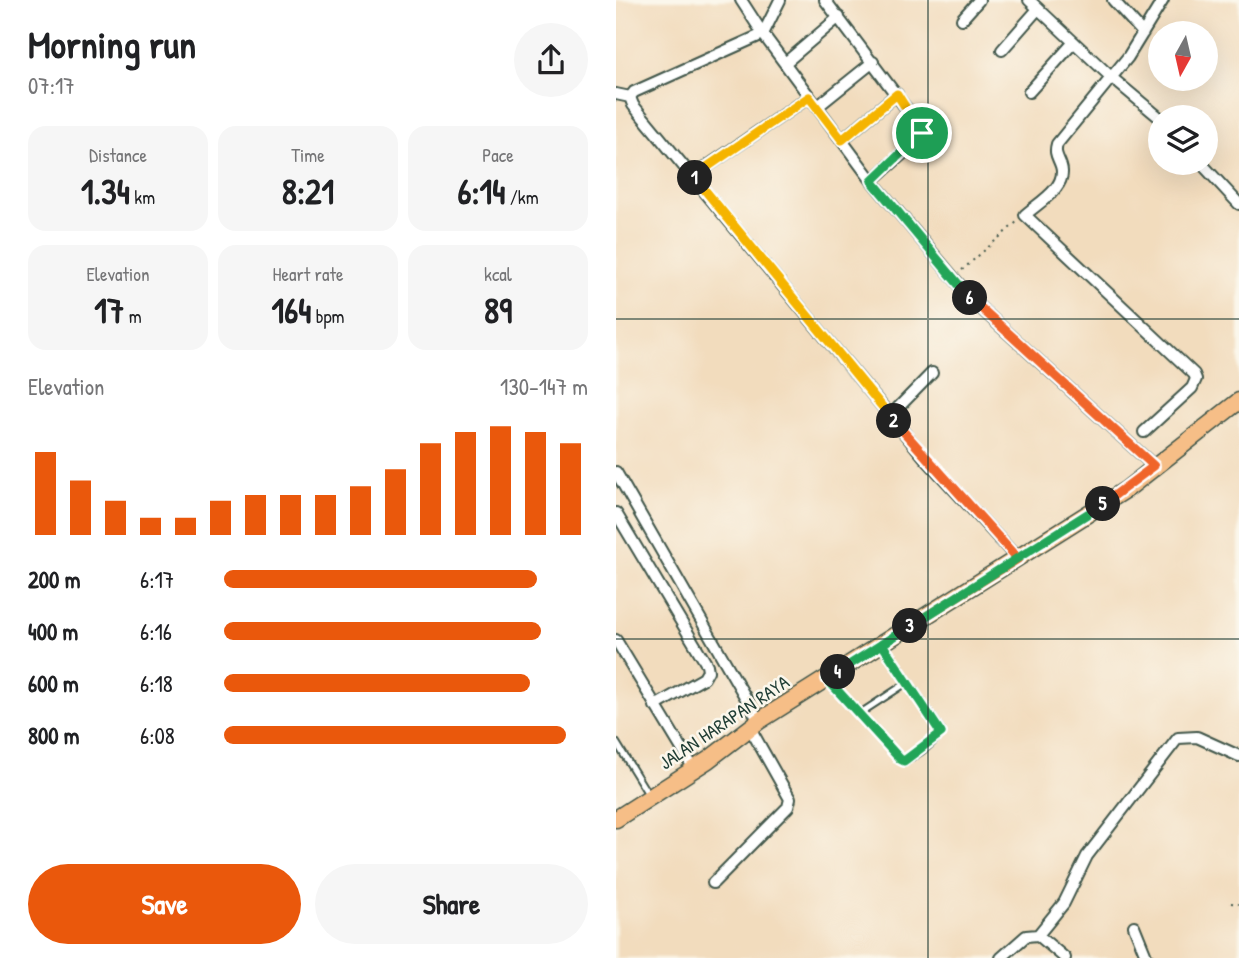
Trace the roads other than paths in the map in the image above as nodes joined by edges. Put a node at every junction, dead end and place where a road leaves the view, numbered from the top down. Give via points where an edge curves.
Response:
1 (741, 0) edge
2 (780, 0) edge
3 (825, 0) edge
4 (979, 0) edge
5 (1029, 0) edge
6 (1113, 0) edge
7 (1163, 0) edge
8 (1038, 9) junction
9 (839, 17) junction
10 (962, 19) dead end
11 (1143, 33) junction
12 (763, 34) junction
13 (1074, 42) junction
14 (1002, 50) dead end
15 (873, 62) junction
16 (785, 63) junction
17 (1111, 77) junction
18 (1029, 92) dead end
19 (616, 94) edge
20 (897, 94) junction
21 (630, 97) junction
22 (813, 102) junction
23 (1148, 108) edge
24 (842, 140) junction
25 (1212, 175) edge
26 (694, 176) junction
27 (872, 181) junction
28 (1239, 204) edge
29 (932, 373) dead end
30 (1239, 401) edge
31 (890, 416) junction
32 (1144, 432) dead end
33 (1154, 466) junction
34 (616, 472) edge
35 (616, 513) edge
36 (1018, 559) junction
37 (616, 640) edge
38 (882, 644) junction
39 (827, 679) junction
40 (908, 682) junction
41 (655, 706) junction
42 (859, 714) junction
43 (755, 724) junction
44 (616, 742) edge
45 (1239, 756) edge
46 (694, 769) junction
47 (649, 797) junction
48 (616, 819) edge
49 (713, 883) dead end
50 (1134, 926) dead end
51 (1038, 935) junction
52 (1001, 958) edge
53 (1065, 958) edge
54 (1147, 958) edge

1 - 12 street
2 - 12 street
3 - 9 street
4 - 10 street
5 - 8 street
6 - 11 street
7 - 11 street
8 - 13 street
8 - 14 street
9 - 15 street
9 - 16 street
11 - 17 street
12 - 16 street
12 - 21 street
13 - 17 street
13 - 18 street
15 - 20 street
15 - 22 street
16 - 22 street
17 - 23 street
17 - 32 street via 1057,144 1062,180 1024,215 1194,374 1192,388
19 - 21 street
20 - 24 street
20 - 27 street via 922,133
21 - 26 street
22 - 24 street
22 - 26 street
24 - 27 street
25 - 28 street
26 - 31 street
27 - 33 street via 974,302
29 - 31 street
30 - 33 main road, JALAN HARAPAN RAYA
31 - 36 street
33 - 36 main road, JALAN HARAPAN RAYA via 1127,489
34 - 43 street
35 - 41 street via 707,665 704,678
36 - 38 main road, JALAN HARAPAN RAYA
37 - 41 street
38 - 39 main road, JALAN HARAPAN RAYA
38 - 40 lane
39 - 42 lane
39 - 43 main road, JALAN HARAPAN RAYA
40 - 42 lane
40 - 42 lane via 941,733 911,758 900,759
41 - 46 street
43 - 46 main road, JALAN HARAPAN RAYA
43 - 49 street via 790,799 788,807
44 - 47 lane
45 - 51 street via 1197,737 1178,738 1087,856 1064,903
46 - 47 main road, JALAN HARAPAN RAYA
47 - 48 main road, JALAN HARAPAN RAYA
50 - 54 street
51 - 52 street via 1026,936
51 - 53 street

